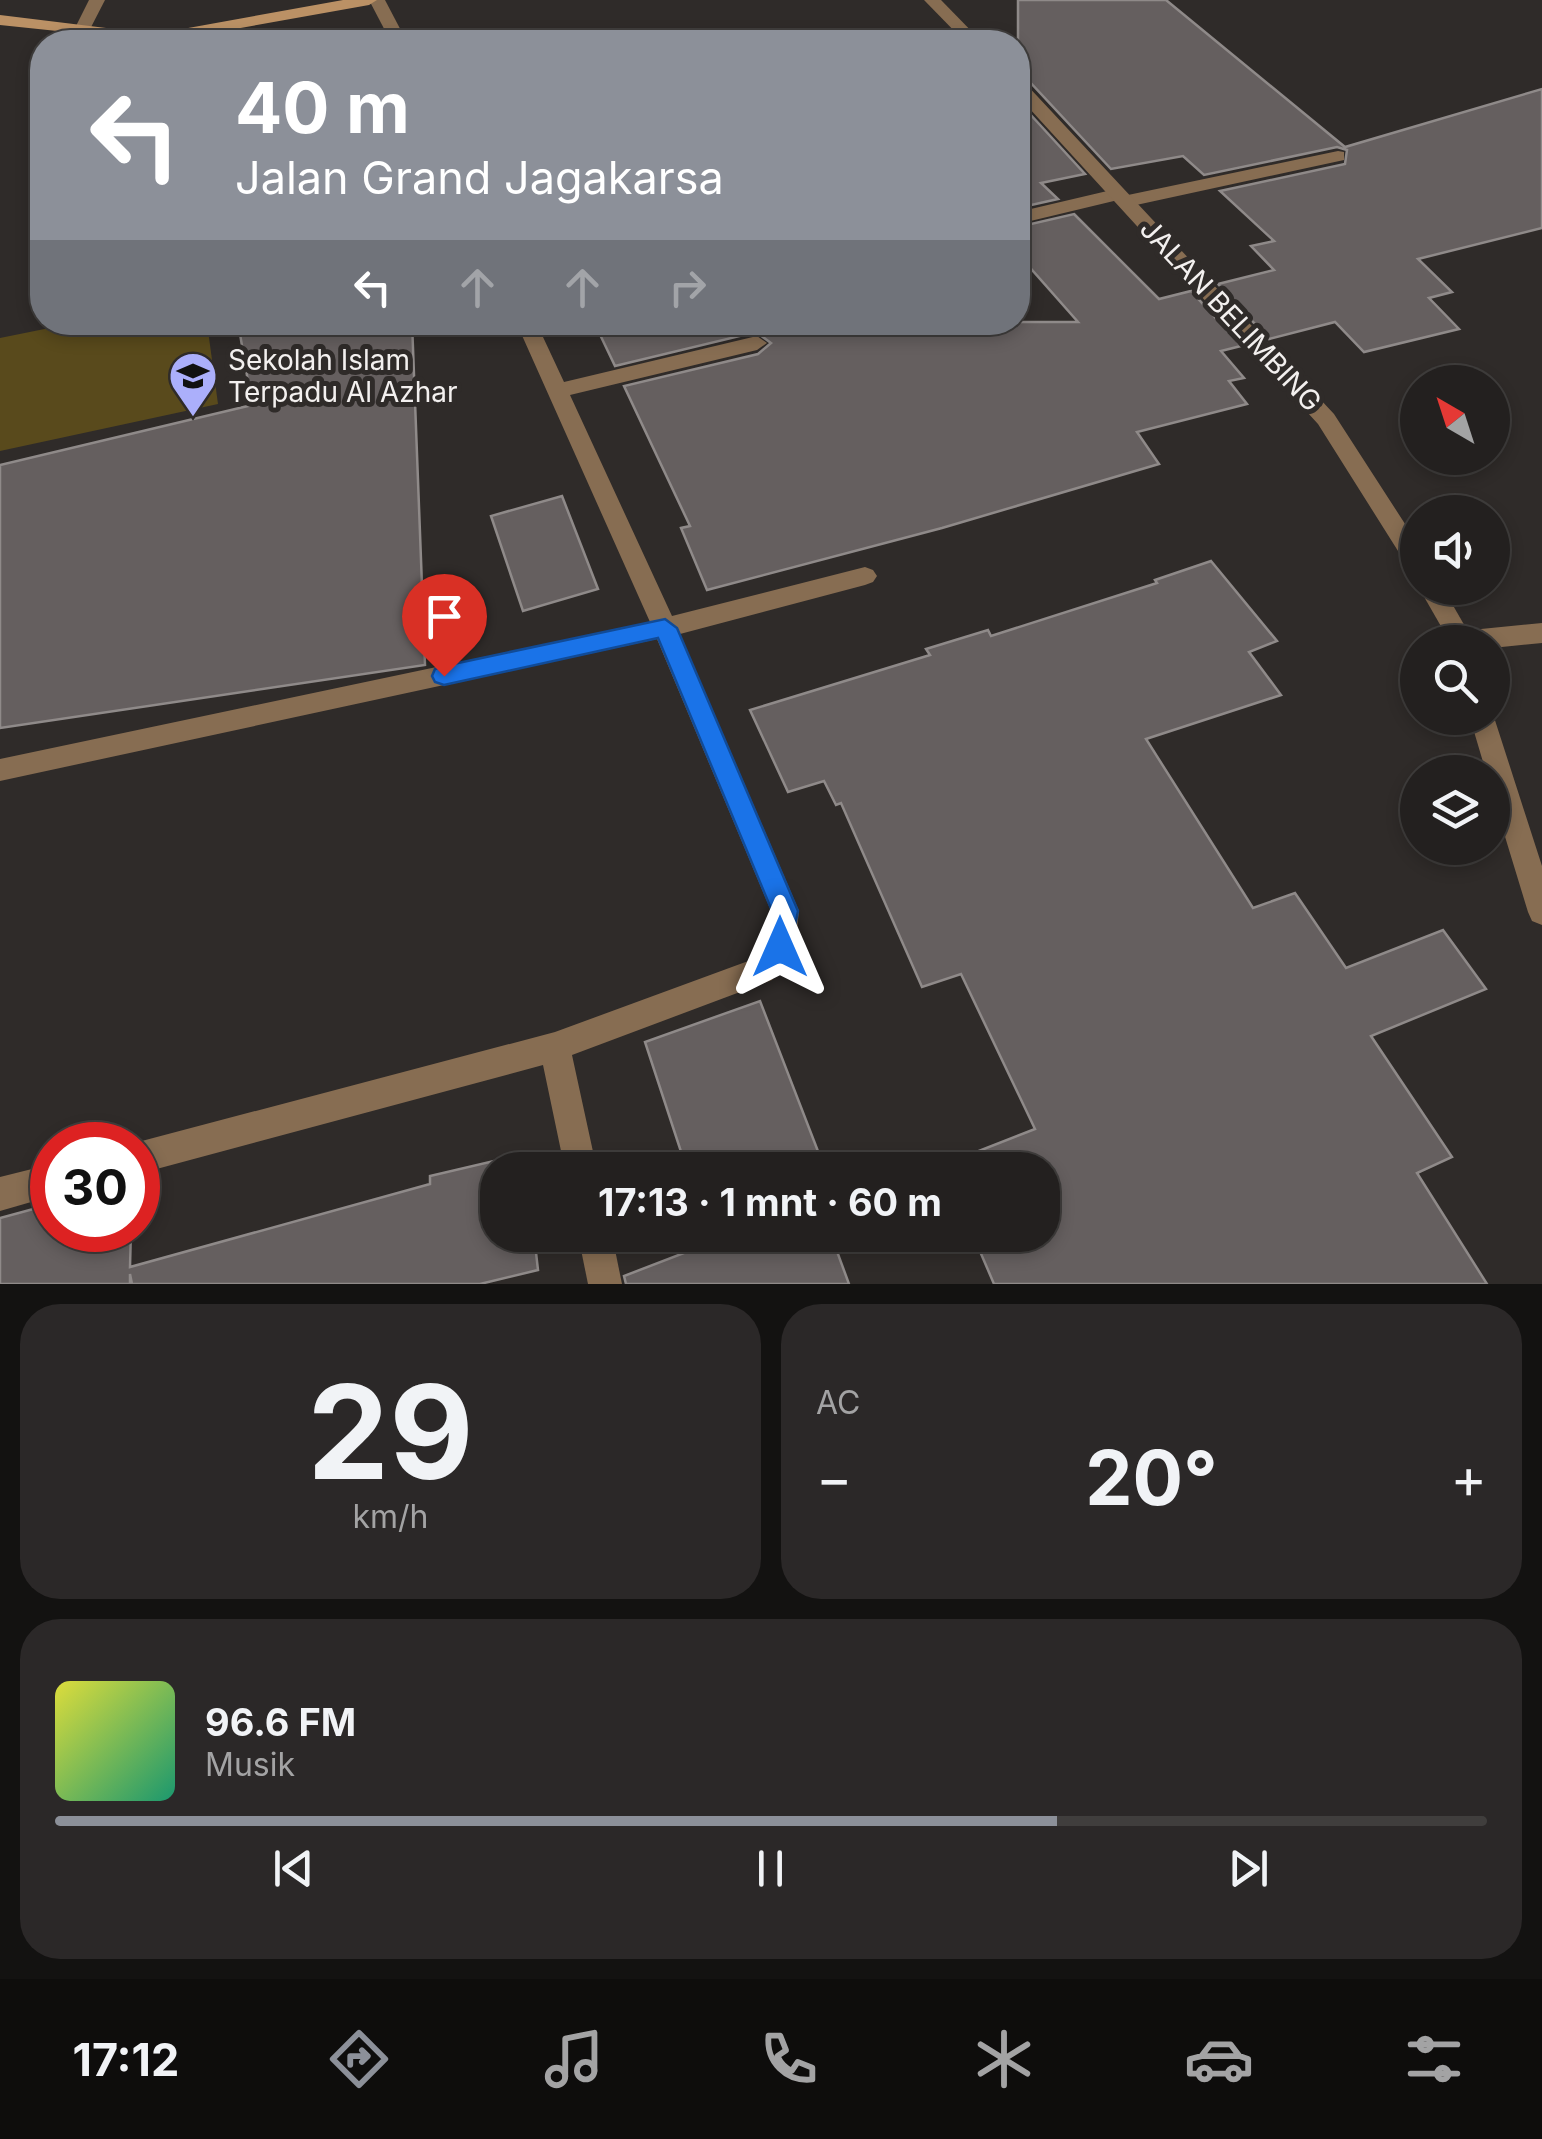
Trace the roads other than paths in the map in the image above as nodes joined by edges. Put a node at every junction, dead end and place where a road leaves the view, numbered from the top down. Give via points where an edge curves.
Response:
1 (97, 0) edge
2 (369, 0) edge
3 (378, 0) edge
4 (932, 0) edge
5 (0, 20) edge
6 (82, 30) joint
7 (204, 30) edge
8 (393, 30) edge
9 (962, 30) edge
10 (1030, 99) edge
11 (1338, 156) dead end
12 (1124, 198) junction
13 (1030, 216) edge
14 (532, 335) edge
15 (757, 342) dead end
16 (559, 390) junction
17 (1400, 536) edge
18 (864, 576) dead end
19 (665, 628) junction
20 (1542, 633) edge
21 (1510, 637) edge
22 (1489, 735) edge
23 (0, 770) edge
24 (1531, 846) edge
25 (1542, 912) edge
26 (556, 1047) junction
27 (160, 1152) edge
28 (577, 1152) edge
29 (30, 1186) edge
30 (0, 1194) edge
31 (598, 1252) edge
32 (605, 1284) edge

1 - 6 street
2 - 7 main road
3 - 8 street
4 - 9 street
5 - 6 main road
10 - 12 street, JALAN BELIMBING
11 - 12 street
12 - 13 street
12 - 17 street, JALAN BELIMBING via 1326,419
14 - 16 street
15 - 16 street
16 - 19 street
18 - 19 street
19 - 23 street
19 - 26 street via 785,911 780,947 761,970
20 - 21 street
22 - 24 street
24 - 25 street
26 - 27 street
26 - 28 street
29 - 30 street
31 - 32 street

